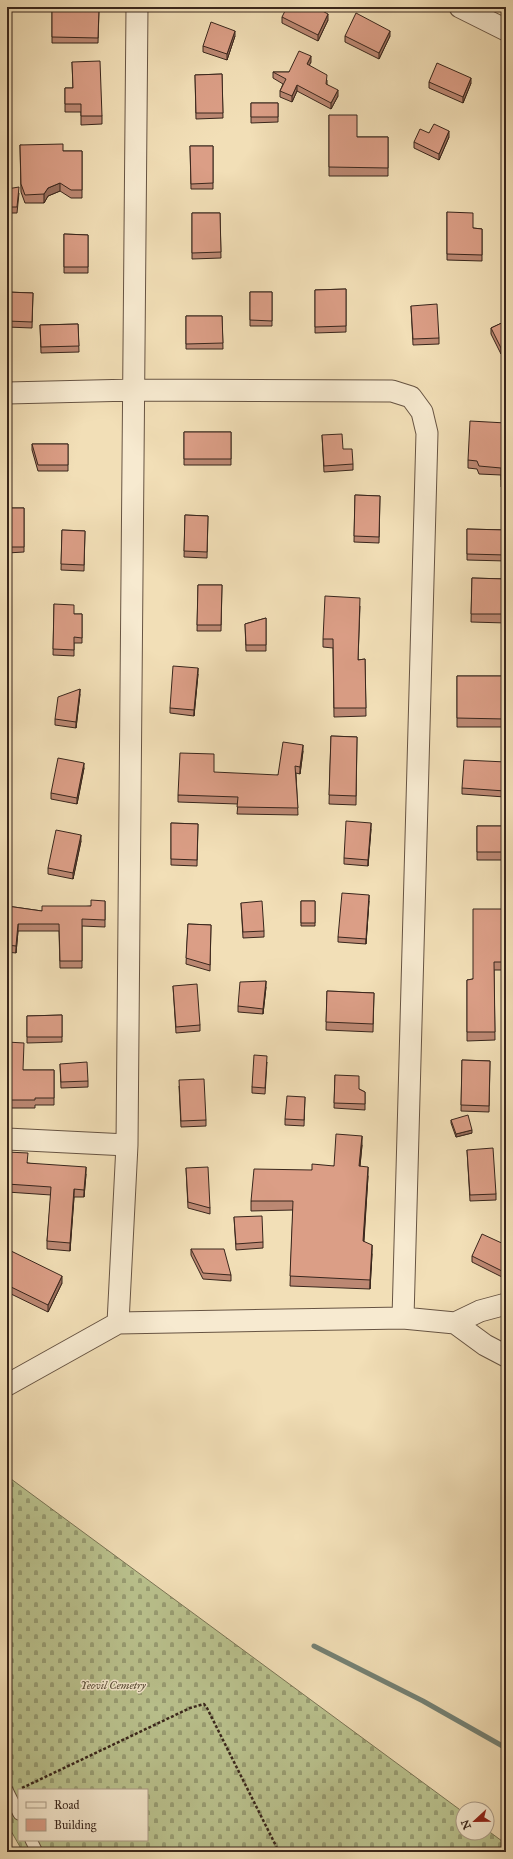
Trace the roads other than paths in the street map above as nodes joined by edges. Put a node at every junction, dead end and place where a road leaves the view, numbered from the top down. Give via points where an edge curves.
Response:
1 (137, 7) edge
2 (460, 7) edge
3 (506, 30) edge
4 (134, 390) junction
5 (7, 393) edge
6 (7, 1139) edge
7 (127, 1145) junction
8 (506, 1304) edge
9 (403, 1318) junction
10 (118, 1323) junction
11 (455, 1323) junction
12 (506, 1356) edge
13 (7, 1385) edge
14 (8, 1792) edge
15 (18, 1812) edge
16 (32, 1841) edge
17 (37, 1852) edge

1 - 4 street
2 - 3 street
4 - 5 street
4 - 7 street
4 - 9 street via 392,391 410,397 422,412 427,433
6 - 7 street
7 - 10 street
8 - 11 street via 480,1311
9 - 10 street
9 - 11 street
10 - 13 street
11 - 12 street via 485,1345
14 - 15 lane
16 - 17 lane

